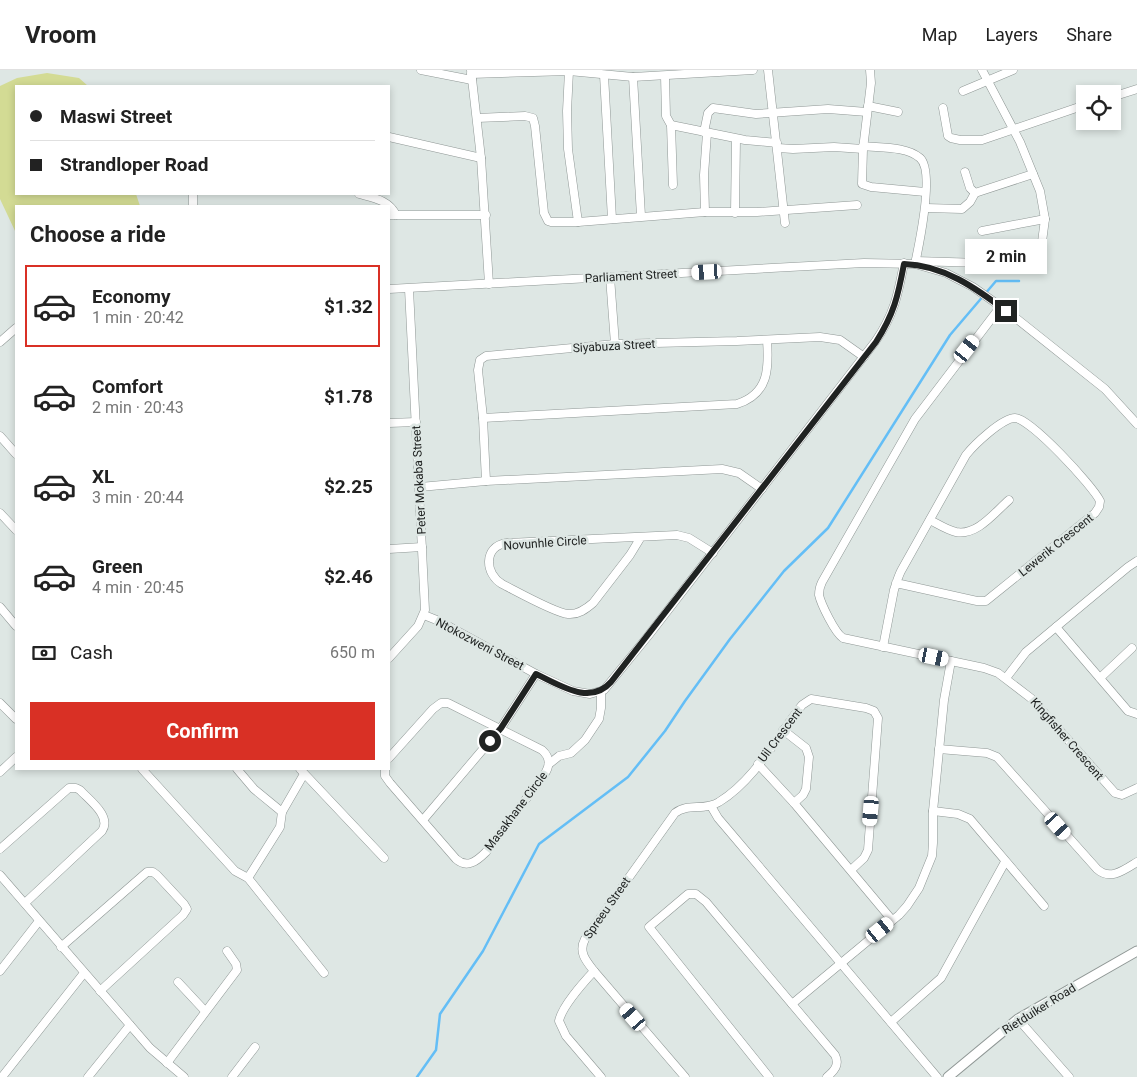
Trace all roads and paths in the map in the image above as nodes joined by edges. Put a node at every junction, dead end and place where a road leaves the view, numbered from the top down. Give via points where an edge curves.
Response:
1 (420, 70) edge
2 (753, 70) edge
3 (768, 70) edge
4 (870, 70) edge
5 (982, 70) edge
6 (1012, 70) edge
7 (569, 71) edge
8 (608, 73) edge
9 (654, 73) edge
10 (472, 75) edge
11 (665, 76) junction
12 (633, 77) junction
13 (988, 80) junction
14 (1137, 88) edge
15 (962, 91) dead end
16 (1121, 93) edge
17 (943, 108) dead end
18 (1076, 108) edge
19 (867, 109) junction
20 (773, 112) junction
21 (898, 112) dead end
22 (477, 118) junction
23 (671, 125) junction
24 (1013, 129) junction
25 (705, 133) junction
26 (390, 137) edge
27 (736, 139) junction
28 (778, 145) junction
29 (863, 147) junction
30 (481, 158) junction
31 (966, 172) dead end
32 (1033, 174) junction
33 (673, 185) dead end
34 (925, 192) junction
35 (974, 193) junction
36 (362, 195) edge
37 (388, 205) edge
38 (857, 205) dead end
39 (926, 208) junction
40 (785, 211) junction
41 (705, 212) junction
42 (734, 213) junction
43 (392, 215) edge
44 (486, 215) junction
45 (641, 216) junction
46 (612, 219) junction
47 (1045, 219) junction
48 (578, 222) junction
49 (785, 223) dead end
50 (982, 231) dead end
51 (916, 263) junction
52 (904, 264) junction
53 (610, 277) junction
54 (489, 284) junction
55 (409, 289) junction
56 (390, 290) edge
57 (1001, 306) junction
58 (15, 329) edge
59 (767, 340) junction
60 (0, 342) edge
61 (615, 344) junction
62 (864, 357) junction
63 (483, 418) junction
64 (416, 422) junction
65 (390, 423) edge
66 (1137, 424) edge
67 (0, 436) edge
68 (15, 453) edge
69 (486, 481) junction
70 (420, 487) junction
71 (762, 489) junction
72 (1008, 500) dead end
73 (0, 513) edge
74 (930, 520) junction
75 (15, 529) edge
76 (641, 537) junction
77 (422, 547) junction
78 (390, 549) edge
79 (712, 554) junction
80 (1137, 561) edge
81 (896, 583) junction
82 (0, 607) edge
83 (424, 615) junction
84 (15, 625) edge
85 (1056, 627) junction
86 (883, 647) junction
87 (1132, 648) dead end
88 (390, 657) edge
89 (951, 661) junction
90 (536, 674) junction
91 (1006, 678) junction
92 (1100, 678) junction
93 (600, 692) junction
94 (0, 704) edge
95 (1137, 714) edge
96 (15, 718) edge
97 (501, 728) junction
98 (783, 730) junction
99 (939, 749) junction
100 (390, 757) edge
101 (15, 758) edge
102 (549, 764) junction
103 (758, 764) junction
104 (143, 770) edge
105 (238, 770) edge
106 (384, 770) edge
107 (302, 771) edge
108 (0, 772) edge
109 (1137, 788) edge
110 (794, 803) junction
111 (711, 806) junction
112 (282, 812) junction
113 (933, 812) junction
114 (423, 820) junction
115 (0, 849) edge
116 (384, 858) dead end
117 (1005, 862) junction
118 (1137, 862) edge
119 (851, 870) junction
120 (0, 875) edge
121 (248, 878) junction
122 (25, 903) junction
123 (1044, 906) dead end
124 (892, 920) junction
125 (39, 921) junction
126 (61, 947) junction
127 (227, 951) dead end
128 (1137, 951) edge
129 (841, 963) junction
130 (0, 971) edge
131 (594, 971) junction
132 (84, 973) junction
133 (324, 973) dead end
134 (178, 982) dead end
135 (100, 991) junction
136 (792, 1004) junction
137 (205, 1011) junction
138 (1018, 1020) junction
139 (891, 1022) junction
140 (130, 1025) junction
141 (255, 1047) dead end
142 (167, 1063) junction
143 (179, 1076) edge
144 (2, 1077) edge
145 (88, 1077) edge
146 (232, 1077) edge
147 (601, 1077) edge
148 (685, 1077) edge
149 (769, 1077) edge
150 (827, 1077) edge
151 (937, 1077) edge
152 (948, 1077) edge
153 (1068, 1077) edge

1 - 10 street
2 - 11 street
3 - 20 street
4 - 19 street
5 - 13 street
6 - 13 street
7 - 8 street
7 - 10 street
7 - 48 street via 568,149
8 - 12 street
8 - 46 street
9 - 11 street
9 - 12 street
10 - 22 street
11 - 23 street via 666,116
12 - 45 street
13 - 15 street
13 - 24 street
14 - 16 street
17 - 24 street via 946,133 951,138 982,140
18 - 24 street
19 - 20 street
19 - 21 street
19 - 29 street
20 - 25 street via 750,114 713,108 708,113
20 - 28 street
22 - 30 street
22 - 48 street via 532,118 546,218 551,222
23 - 25 street
23 - 33 street
24 - 32 street
25 - 27 street
25 - 41 street
26 - 30 street
27 - 28 street
27 - 42 street
28 - 29 street via 793,149
28 - 40 street
29 - 34 street via 904,151 922,159
29 - 34 street via 862,184
30 - 44 street
31 - 35 street
32 - 35 street
32 - 47 street
34 - 39 street
35 - 39 street via 962,209
36 - 37 street
38 - 40 street
39 - 51 street
40 - 42 street
40 - 49 street
41 - 42 street
41 - 45 street
43 - 44 street
44 - 54 street
45 - 46 street
46 - 48 street
47 - 50 street
47 - 51 street via 1040,257 1034,265
51 - 52 street, Parliament Street
51 - 57 street via 957,278
52 - 53 street, Parliament Street via 864,263
52 - 62 street via 892,316
53 - 54 street, Parliament Street
53 - 61 street
54 - 55 street, Parliament Street
55 - 56 street, Parliament Street
55 - 64 street, Peter Mokaba Street
57 - 66 street via 1105,389
57 - 86 street, Kingfisher Crescent via 915,419 822,582 819,594 841,637
58 - 60 street
59 - 61 street, Siyabuza Street
59 - 62 street, Siyabuza Street via 830,338 840,340
59 - 63 street via 765,380 751,398 737,404
61 - 63 street, Siyabuza Street via 486,356 478,364
62 - 71 street
63 - 69 street, Siyabuza Street
64 - 65 street
64 - 70 street, Peter Mokaba Street
67 - 68 street
69 - 70 street
69 - 71 street via 722,470 739,472
70 - 77 street, Peter Mokaba Street
71 - 79 street
72 - 74 street via 981,525 968,532 956,532
73 - 75 street
74 - 81 street, Lewerik Crescent
74 - 81 street, Lewerik Crescent via 971,448 1003,422 1014,418 1024,422 1061,454 1096,494 1100,504 1095,513 986,601
76 - 76 street, Novunhle Circle via 501,544 492,552 490,570 493,578 502,584 563,613 576,613 593,603
76 - 79 street, Novunhle Circle via 682,535
77 - 78 street
77 - 83 street, Peter Mokaba Street
79 - 93 street
80 - 85 street
81 - 86 street, Lewerik Crescent
82 - 84 street
83 - 88 street
83 - 90 street, Ntokozweni Street
85 - 91 street via 1026,652
85 - 92 street
86 - 89 street, Kingfisher Crescent
87 - 92 street
89 - 91 street, Kingfisher Crescent via 990,670
89 - 99 street
90 - 93 street, Ntokozweni Street via 579,692
90 - 97 street
91 - 109 street, Kingfisher Crescent via 1032,699 1112,791 1122,795
92 - 95 street via 1128,711
93 - 102 street via 599,719 571,754 559,756
94 - 96 street
97 - 100 street, Masakhane Circle via 453,704 441,703
97 - 102 street, Masakhane Circle via 542,750
97 - 114 street
98 - 103 street, Uil Crescent
98 - 110 street via 806,748 809,757 806,792
98 - 119 street, Uil Crescent via 806,700 813,698 866,708 877,716 868,850
99 - 113 street
99 - 118 street via 987,753 997,757 1103,874 1118,873
101 - 108 street
102 - 114 street, Masakhane Circle via 486,852 474,862 465,864 458,861
103 - 110 street
103 - 111 street, Uil Crescent via 736,788
104 - 121 street via 235,871
105 - 112 street via 254,789
106 - 114 street, Masakhane Circle via 390,783
107 - 112 street
107 - 116 street
110 - 119 street
111 - 129 street
111 - 131 street, Spreeu Street via 684,808 670,818 582,943 582,954
112 - 121 street via 280,827
113 - 117 street via 958,814 970,820
113 - 124 street via 929,866 911,900
115 - 122 street via 69,788 80,790 105,817 102,831
117 - 123 street
117 - 139 street via 941,978
119 - 124 street
120 - 122 street
121 - 133 street
122 - 125 street
124 - 129 street
125 - 126 street
125 - 130 street
126 - 132 street
126 - 135 street via 147,872 157,875 186,907 183,915
127 - 137 street via 237,970
128 - 138 street, Rietduiker Road
129 - 136 street
129 - 139 street
131 - 147 street via 559,1021 566,1036
131 - 148 street, Spreeu Street
132 - 135 street
132 - 144 street
134 - 137 street
135 - 140 street
136 - 149 street via 699,895 693,893 684,897 649,927
136 - 150 street via 837,1058 836,1067
137 - 142 street
138 - 152 street, Rietduiker Road
138 - 153 street
139 - 151 street
140 - 142 street
140 - 145 street
141 - 146 street
142 - 143 street

